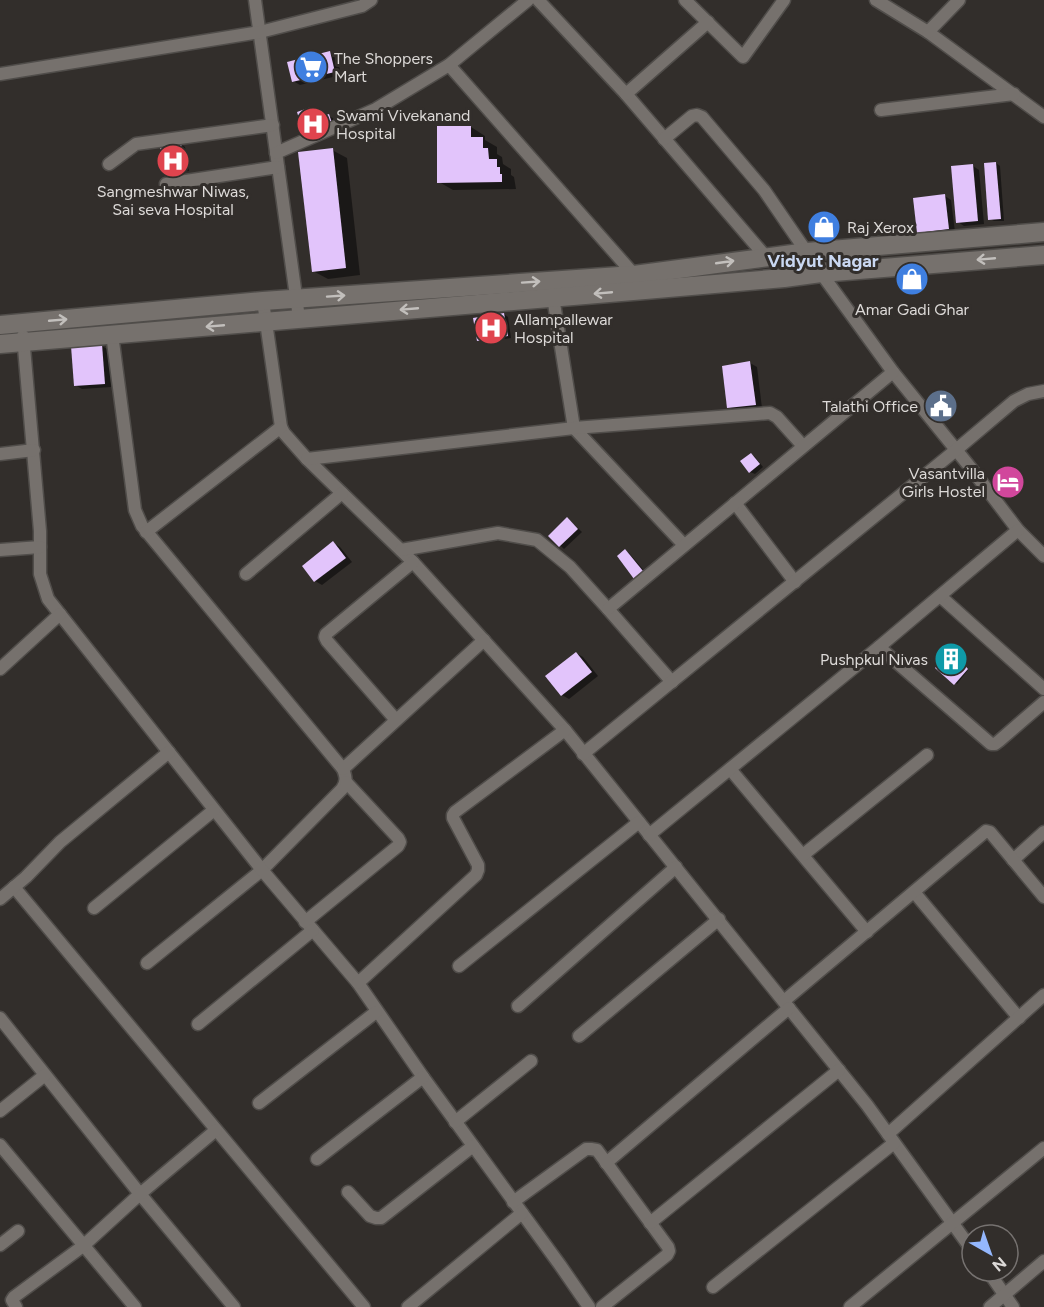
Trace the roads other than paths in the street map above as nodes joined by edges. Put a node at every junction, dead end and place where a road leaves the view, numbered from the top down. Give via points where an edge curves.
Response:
1 (255, 0) edge
2 (528, 0) edge
3 (538, 0) edge
4 (685, 0) edge
5 (784, 0) edge
6 (876, 0) edge
7 (959, 0) edge
8 (365, 2) edge
9 (708, 22) junction
10 (260, 32) junction
11 (928, 32) junction
12 (449, 65) junction
13 (0, 74) edge
14 (626, 94) junction
15 (1014, 94) junction
16 (881, 110) dead end
17 (1044, 117) edge
18 (273, 125) junction
19 (664, 139) junction
20 (276, 153) junction
21 (109, 164) dead end
22 (278, 167) junction
23 (166, 184) dead end
24 (1044, 232) edge
25 (807, 252) junction
26 (1044, 255) edge
27 (766, 257) junction
28 (821, 273) junction
29 (634, 275) junction
30 (645, 290) junction
31 (553, 297) junction
32 (296, 298) junction
33 (263, 301) junction
34 (299, 318) junction
35 (267, 322) junction
36 (22, 323) junction
37 (0, 325) edge
38 (112, 334) junction
39 (24, 342) junction
40 (0, 344) edge
41 (893, 372) junction
42 (1044, 391) edge
43 (281, 427) junction
44 (574, 428) junction
45 (803, 446) junction
46 (34, 450) junction
47 (956, 450) junction
48 (0, 454) edge
49 (307, 459) junction
50 (342, 493) junction
51 (735, 503) junction
52 (1018, 530) junction
53 (146, 532) junction
54 (684, 545) junction
55 (40, 547) junction
56 (0, 550) edge
57 (401, 550) junction
58 (1044, 556) edge
59 (413, 562) junction
60 (246, 574) dead end
61 (795, 582) junction
62 (940, 596) junction
63 (609, 609) junction
64 (60, 614) junction
65 (484, 640) junction
66 (879, 647) junction
67 (0, 669) edge
68 (672, 682) junction
69 (1044, 689) edge
70 (1044, 702) edge
71 (396, 720) junction
72 (566, 730) junction
73 (169, 752) junction
74 (584, 754) junction
75 (927, 755) dead end
76 (343, 769) junction
77 (730, 769) junction
78 (346, 782) junction
79 (214, 810) junction
80 (639, 822) junction
81 (1044, 832) edge
82 (649, 835) junction
83 (802, 855) junction
84 (1013, 860) junction
85 (676, 867) junction
86 (262, 870) junction
87 (14, 887) junction
88 (914, 892) junction
89 (1044, 897) edge
90 (0, 899) edge
91 (93, 908) dead end
92 (719, 919) junction
93 (309, 926) junction
94 (867, 932) junction
95 (147, 963) dead end
96 (459, 966) dead end
97 (358, 983) junction
98 (1044, 995) edge
99 (787, 1005) junction
100 (518, 1006) dead end
101 (376, 1012) junction
102 (0, 1018) edge
103 (1019, 1018) junction
104 (198, 1024) dead end
105 (579, 1036) dead end
106 (531, 1061) dead end
107 (839, 1070) junction
108 (45, 1075) junction
109 (423, 1077) junction
110 (260, 1103) dead end
111 (0, 1111) edge
112 (455, 1122) junction
113 (216, 1130) junction
114 (891, 1138) junction
115 (0, 1145) edge
116 (473, 1146) junction
117 (1044, 1148) edge
118 (317, 1159) dead end
119 (606, 1163) junction
120 (348, 1192) dead end
121 (140, 1194) junction
122 (513, 1202) junction
123 (522, 1213) junction
124 (650, 1222) junction
125 (953, 1224) junction
126 (18, 1231) dead end
127 (960, 1234) edge
128 (0, 1245) edge
129 (83, 1246) junction
130 (1044, 1261) edge
131 (996, 1283) edge
132 (713, 1287) dead end
133 (1004, 1294) junction
134 (584, 1305) edge
135 (16, 1307) edge
136 (135, 1307) edge
137 (234, 1307) edge
138 (364, 1307) edge
139 (408, 1307) edge
140 (602, 1307) edge
141 (850, 1307) edge
142 (990, 1307) edge
143 (1013, 1307) edge

1 - 10 street
2 - 12 street
3 - 14 street
4 - 9 street
5 - 9 street via 742,57
6 - 11 street
7 - 11 street
8 - 10 street
9 - 14 street
10 - 13 street
10 - 18 street
11 - 15 street
12 - 20 street via 376,109
12 - 29 street
14 - 19 street
15 - 16 street
15 - 17 street
18 - 20 street
18 - 21 street via 136,144
19 - 25 street via 692,116 702,117 764,190
19 - 27 street
20 - 22 street
22 - 23 street
22 - 32 street
24 - 25 main road
25 - 27 main road
25 - 28 street
26 -> 28 main road
29 -> 27 main road
28 - 30 main road
28 - 41 street
29 - 30 street
32 -> 29 main road
30 -> 31 main road
31 -> 34 main road
31 - 44 street
32 - 33 main road
32 - 34 street
33 - 35 street
36 -> 33 main road
34 - 35 main road
35 -> 38 main road
35 - 43 street
36 - 37 main road
36 - 39 street
38 - 39 main road
38 - 53 street via 135,510
39 - 40 main road
39 - 46 street
41 - 45 street
41 - 47 street
42 - 47 street via 1014,400
43 - 49 street
43 - 53 street
44 - 45 street via 770,413
44 - 49 street
44 - 54 street
45 - 51 street
46 - 48 street
46 - 55 street
47 - 52 street
47 - 61 street
49 - 50 street
50 - 57 street
50 - 60 street
51 - 54 street
51 - 61 street
52 - 58 street
52 - 62 street
53 - 76 street
54 - 63 street
55 - 56 street
55 - 64 street via 40,574 48,598
57 - 59 street
57 - 63 street via 498,534 537,540 570,567
59 - 65 street
59 - 71 street via 325,637
61 - 68 street
62 - 66 street
62 - 69 street
63 - 68 street
64 - 67 street
64 - 73 street
65 - 71 street
65 - 72 street
66 - 70 street via 991,744
66 - 77 street
68 - 74 street
71 - 76 street
72 - 74 street
72 - 97 street via 455,812 453,819 477,866 476,875
73 - 79 street
73 - 87 street via 60,842
74 - 80 street
75 - 83 street
76 - 78 street
77 - 82 street
77 - 83 street
78 - 86 street
78 - 93 street via 400,842
79 - 86 street
79 - 91 street
80 - 82 street
80 - 96 street
81 - 84 street
82 - 85 street
83 - 94 street
84 - 88 street via 986,831
84 - 89 street
85 - 92 street
85 - 100 street
86 - 93 street
86 - 95 street
87 - 90 street
87 - 113 street
88 - 94 street
88 - 103 street
92 - 99 street
92 - 105 street
93 - 97 street
93 - 104 street
94 - 99 street
97 - 101 street
98 - 103 street
99 - 107 street
99 - 119 street
101 - 109 street
101 - 110 street
102 - 108 street
103 - 114 street
106 - 112 street
107 - 114 street
107 - 124 street
108 - 111 street
108 - 121 street
109 - 112 street
109 - 118 street
112 - 116 street
113 - 121 street
113 - 138 street
114 - 125 street
114 - 132 street
115 - 129 street
116 - 120 street via 381,1218 370,1216
116 - 122 street
117 - 125 street
119 - 122 street via 597,1150 586,1149
119 - 124 street
121 - 129 street
121 - 137 street
122 - 123 street
123 - 134 street
123 - 139 street
124 - 140 street via 668,1247 668,1255
125 - 127 street
125 - 141 street
126 - 128 street
129 - 135 street via 14,1297
129 - 136 street
130 - 133 street
131 - 133 street
133 - 142 street
133 - 143 street

